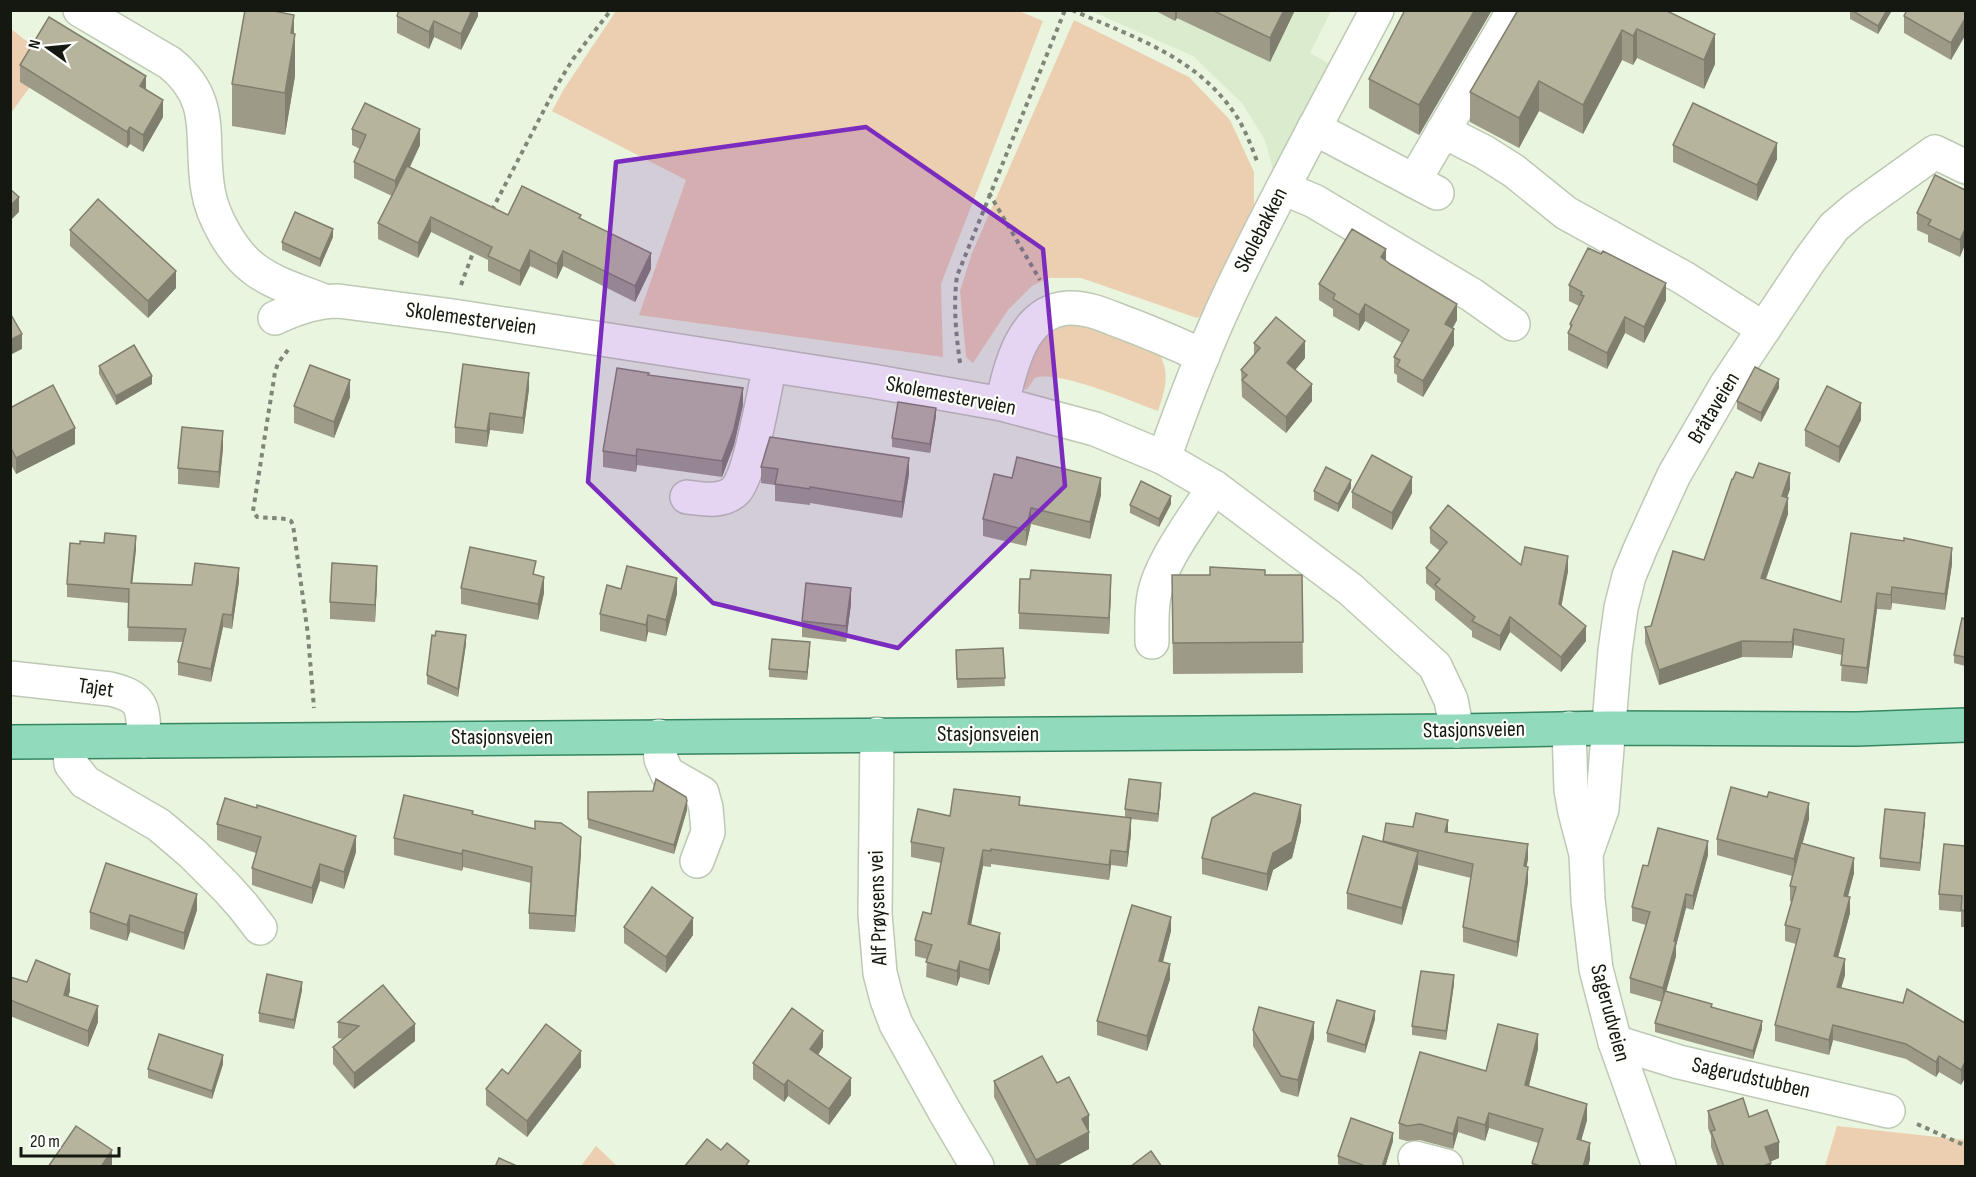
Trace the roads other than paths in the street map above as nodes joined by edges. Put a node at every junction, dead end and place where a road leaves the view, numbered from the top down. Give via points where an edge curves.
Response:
1 (80, 10) edge
2 (1377, 10) edge
3 (1514, 10) edge
4 (1314, 128) junction
5 (1443, 131) junction
6 (1965, 167) edge
7 (1276, 201) junction
8 (320, 302) junction
9 (275, 318) dead end
10 (1513, 324) dead end
11 (1764, 329) junction
12 (1203, 357) junction
13 (770, 365) junction
14 (1002, 404) junction
15 (1164, 458) junction
16 (1214, 487) junction
17 (687, 498) dead end
18 (1152, 642) dead end
19 (10, 678) edge
20 (1965, 725) edge
21 (1569, 728) junction
22 (1608, 728) junction
23 (1457, 731) junction
24 (877, 734) junction
25 (659, 736) junction
26 (144, 741) junction
27 (10, 742) edge
28 (69, 742) junction
29 (1586, 854) junction
30 (698, 861) dead end
31 (260, 928) dead end
32 (1615, 1042) junction
33 (1888, 1111) road end
34 (977, 1167) edge
35 (1659, 1167) edge

1 - 8 street, Skolemesterveien via 183,73 201,104 208,191 233,249 270,279
2 - 4 street, Skolebakken
3 - 5 street
4 - 5 street via 1425,187
4 - 7 street, Skolebakken
5 - 11 street via 1514,171 1566,213 1684,278
6 - 11 street, Bråtaveien via 1935,152 1834,227
7 - 10 street via 1314,201 1472,295
7 - 12 street, Skolebakken via 1231,290
8 - 9 street, Skolemesterveien
8 - 13 street, Skolemesterveien via 453,316
11 - 22 street, Bråtaveien via 1674,475 1629,576 1615,651
12 - 14 street via 1159,335 1095,312 1069,308 1055,311 1041,318 1020,345
12 - 15 street, Skolebakken
13 - 14 street, Skolemesterveien
13 - 17 street via 746,468 735,491 716,500
14 - 15 street, Skolemesterveien via 1095,429
15 - 16 street, Skolemesterveien
16 - 18 street via 1159,579 1152,609
16 - 23 street, Skolemesterveien via 1350,589 1435,666 1451,700
19 - 26 street, Tajet via 125,692 140,705
20 - 22 main road, Stasjonsveien via 1857,729
21 - 22 main road, Stasjonsveien
21 - 23 main road, Stasjonsveien
21 - 29 street, Sagerudveien via 1571,790
22 - 29 street, Sagerudveien via 1602,809
23 - 24 main road, Stasjonsveien
24 - 25 main road, Stasjonsveien
24 - 34 street, Alf Prøysens vei via 875,914 880,973 896,1024
25 - 26 main road, Stasjonsveien
25 - 30 street via 667,773 702,793 708,831
26 - 28 main road, Stasjonsveien
27 - 28 main road, Stasjonsveien
28 - 31 street via 71,764 86,782 168,832 226,887
29 - 32 street, Sagerudveien via 1596,969
32 - 33 street, Sagerudstubben via 1679,1062
32 - 35 street, Sagerudveien

